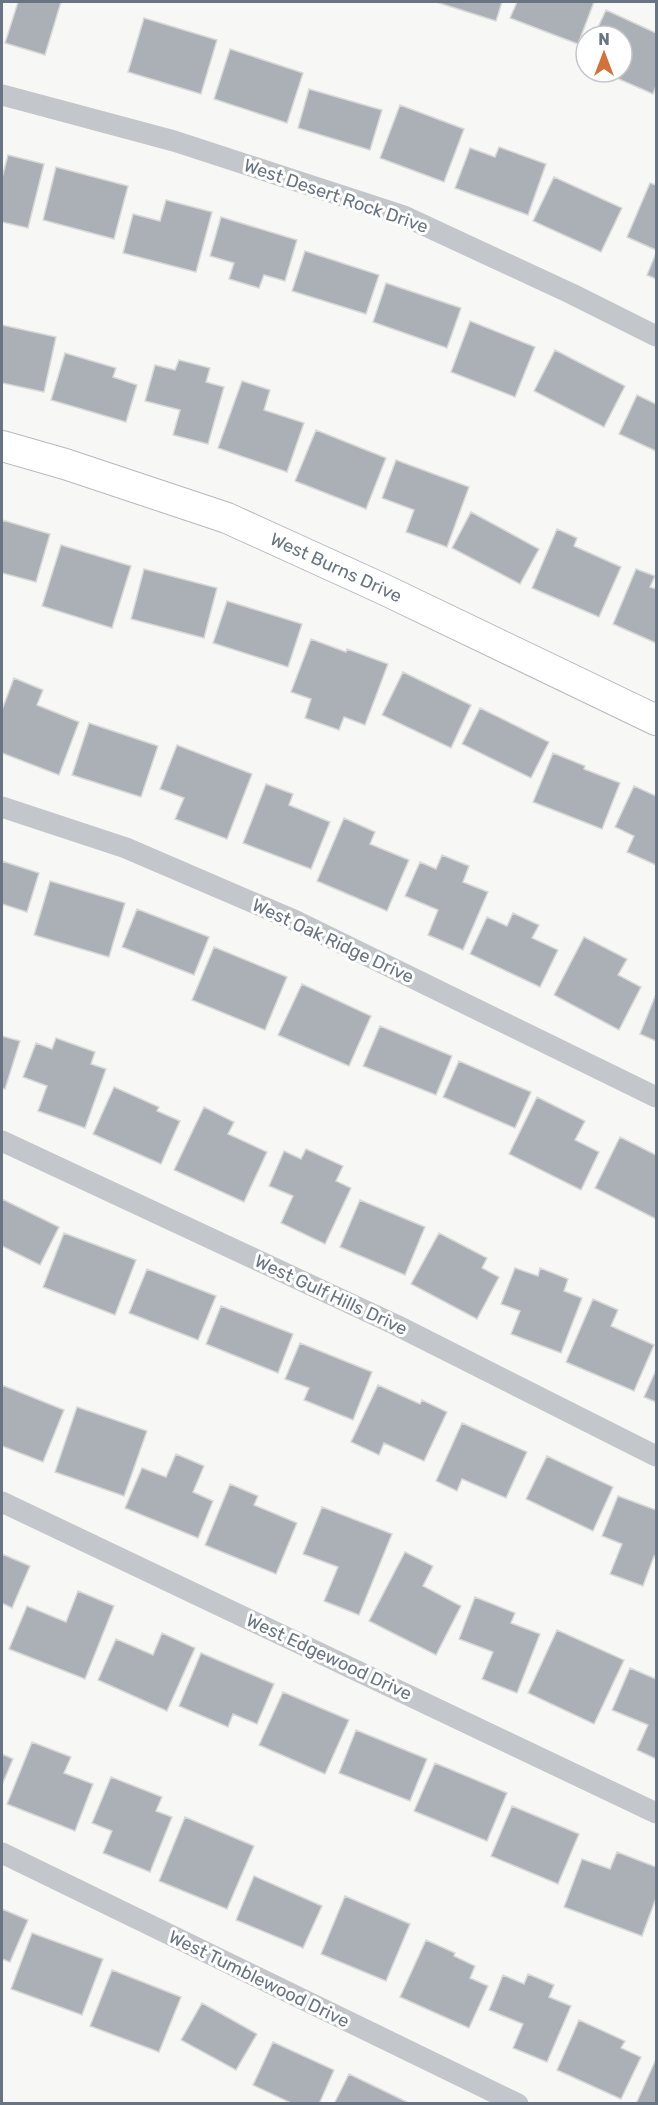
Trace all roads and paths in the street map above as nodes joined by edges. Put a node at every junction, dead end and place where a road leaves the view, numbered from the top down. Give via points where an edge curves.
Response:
1 (2, 95) edge
2 (657, 336) edge
3 (2, 446) edge
4 (657, 720) edge
5 (2, 807) edge
6 (657, 1097) edge
7 (2, 1141) edge
8 (657, 1456) edge
9 (2, 1502) edge
10 (657, 1813) edge
11 (2, 1853) edge
12 (518, 2103) edge

1 - 2 street, West Desert Rock Drive via 174,141 404,216
3 - 4 street, West Burns Drive via 227,518
5 - 6 street, West Oak Ridge Drive via 126,848 296,921
7 - 8 street, West Gulf Hills Drive via 396,1326
9 - 10 street, West Edgewood Drive
11 - 12 street, West Tumblewood Drive

